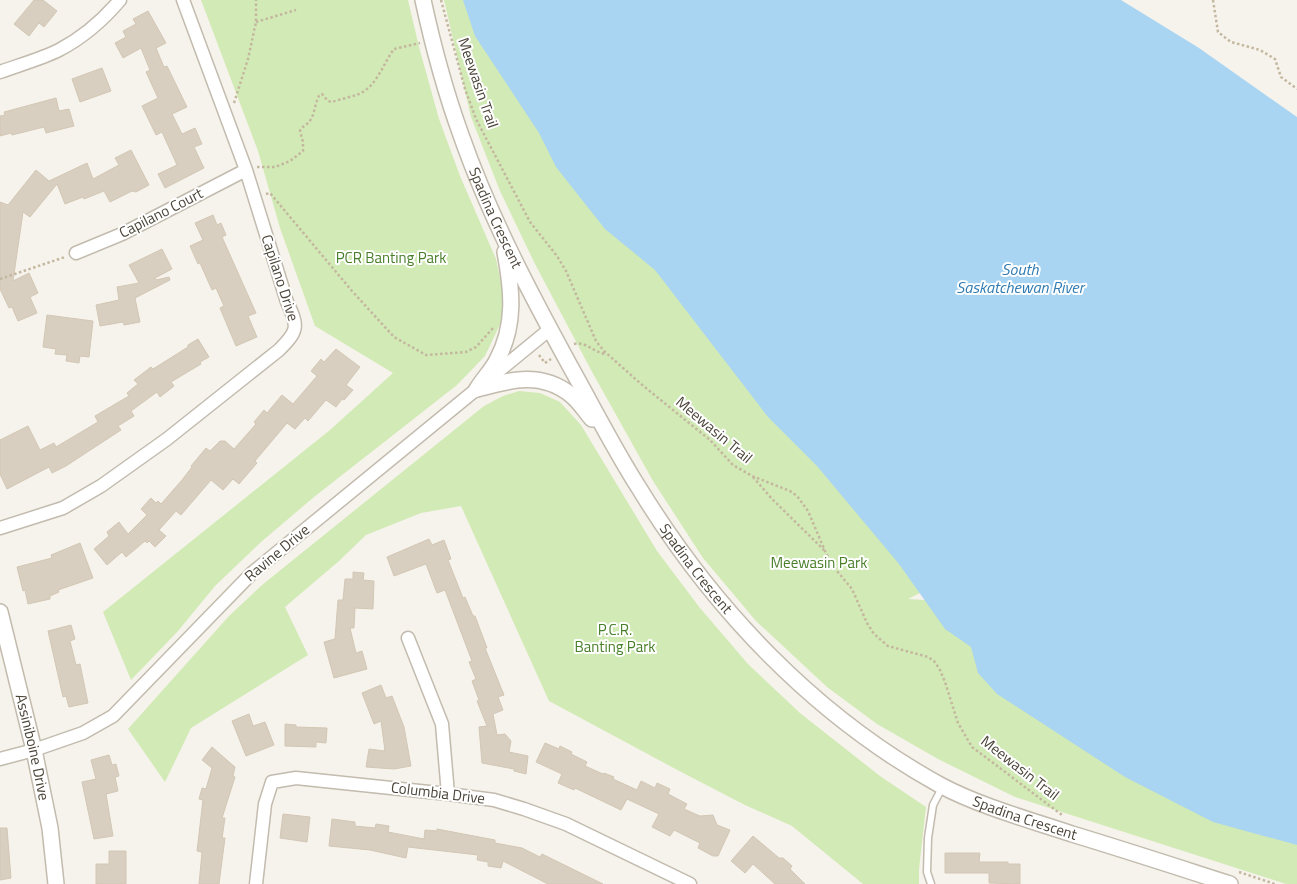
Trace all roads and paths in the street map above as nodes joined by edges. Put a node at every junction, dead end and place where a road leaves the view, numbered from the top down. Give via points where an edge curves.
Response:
1 (120, 0) edge
2 (183, 0) edge
3 (256, 0) edge
4 (423, 0) edge
5 (441, 0) edge
6 (1213, 0) edge
7 (296, 10) dead end
8 (256, 22) junction
9 (432, 40) junction
10 (0, 72) edge
11 (1297, 89) edge
12 (235, 102) dead end
13 (246, 170) junction
14 (254, 197) junction
15 (503, 236) junction
16 (76, 253) joint
17 (0, 279) edge
18 (510, 324) junction
19 (550, 329) junction
20 (532, 344) junction
21 (562, 351) junction
22 (607, 354) junction
23 (477, 389) junction
24 (612, 441) junction
25 (752, 476) junction
26 (0, 528) edge
27 (825, 552) junction
28 (0, 612) edge
29 (408, 638) dead end
30 (34, 750) junction
31 (0, 759) edge
32 (943, 786) junction
33 (448, 794) junction
34 (1063, 816) dead end
35 (1232, 877) edge
36 (56, 884) edge
37 (256, 884) edge
38 (690, 884) edge
39 (930, 884) edge
40 (1274, 884) edge

1 - 10 street via 84,34 59,50
2 - 13 street, Capilano Drive
3 - 8 path
4 - 9 street, Spadina Crescent
5 - 22 path, Meewasin Trail via 476,119 530,222 566,271 596,341
6 - 11 path via 1218,32 1231,42 1260,50 1275,59 1281,77
7 - 8 path
8 - 12 path
9 - 13 path via 394,50 377,78 360,93 332,102 322,94 319,96 312,118 300,131 302,152 275,167
9 - 15 street, Spadina Crescent via 461,136
13 - 14 street, Capilano Drive
13 - 16 street, Capilano Court via 122,234
14 - 18 path via 270,193 390,334 426,355 466,352 499,323
14 - 26 street, Capilano Drive via 295,318 296,329 288,340 167,438 101,486 63,508
15 - 18 street via 511,281
15 - 19 street, Spadina Crescent
16 - 17 path
18 - 23 street via 497,360
19 - 20 street, Ravine Drive
19 - 21 street, Spadina Crescent
20 - 21 path via 544,363
20 - 23 street, Ravine Drive
21 - 22 path via 581,343 598,353
21 - 24 street, Spadina Crescent
22 - 25 path, Meewasin Trail via 710,440 733,465
23 - 24 street via 529,378 550,383 572,396
23 - 30 street, Ravine Drive via 252,573 113,716 82,733
24 - 32 street, Spadina Crescent via 639,489 682,553 728,613 784,670 861,734
25 - 27 path
25 - 27 path, Meewasin Trail via 797,496 808,511
27 - 34 path, Meewasin Trail via 852,589 867,623 879,640 934,661 945,682 958,723 972,747
28 - 30 street, Assiniboine Drive
29 - 33 street via 442,724
30 - 31 street, Ravine Drive
30 - 36 street, Assiniboine Drive via 50,828
32 - 35 street, Spadina Crescent via 1019,817
32 - 39 lane via 933,804 928,838
33 - 37 street, Columbia Drive via 296,778 272,782 264,804
33 - 38 street, Columbia Drive via 494,800 566,824
35 - 40 path

